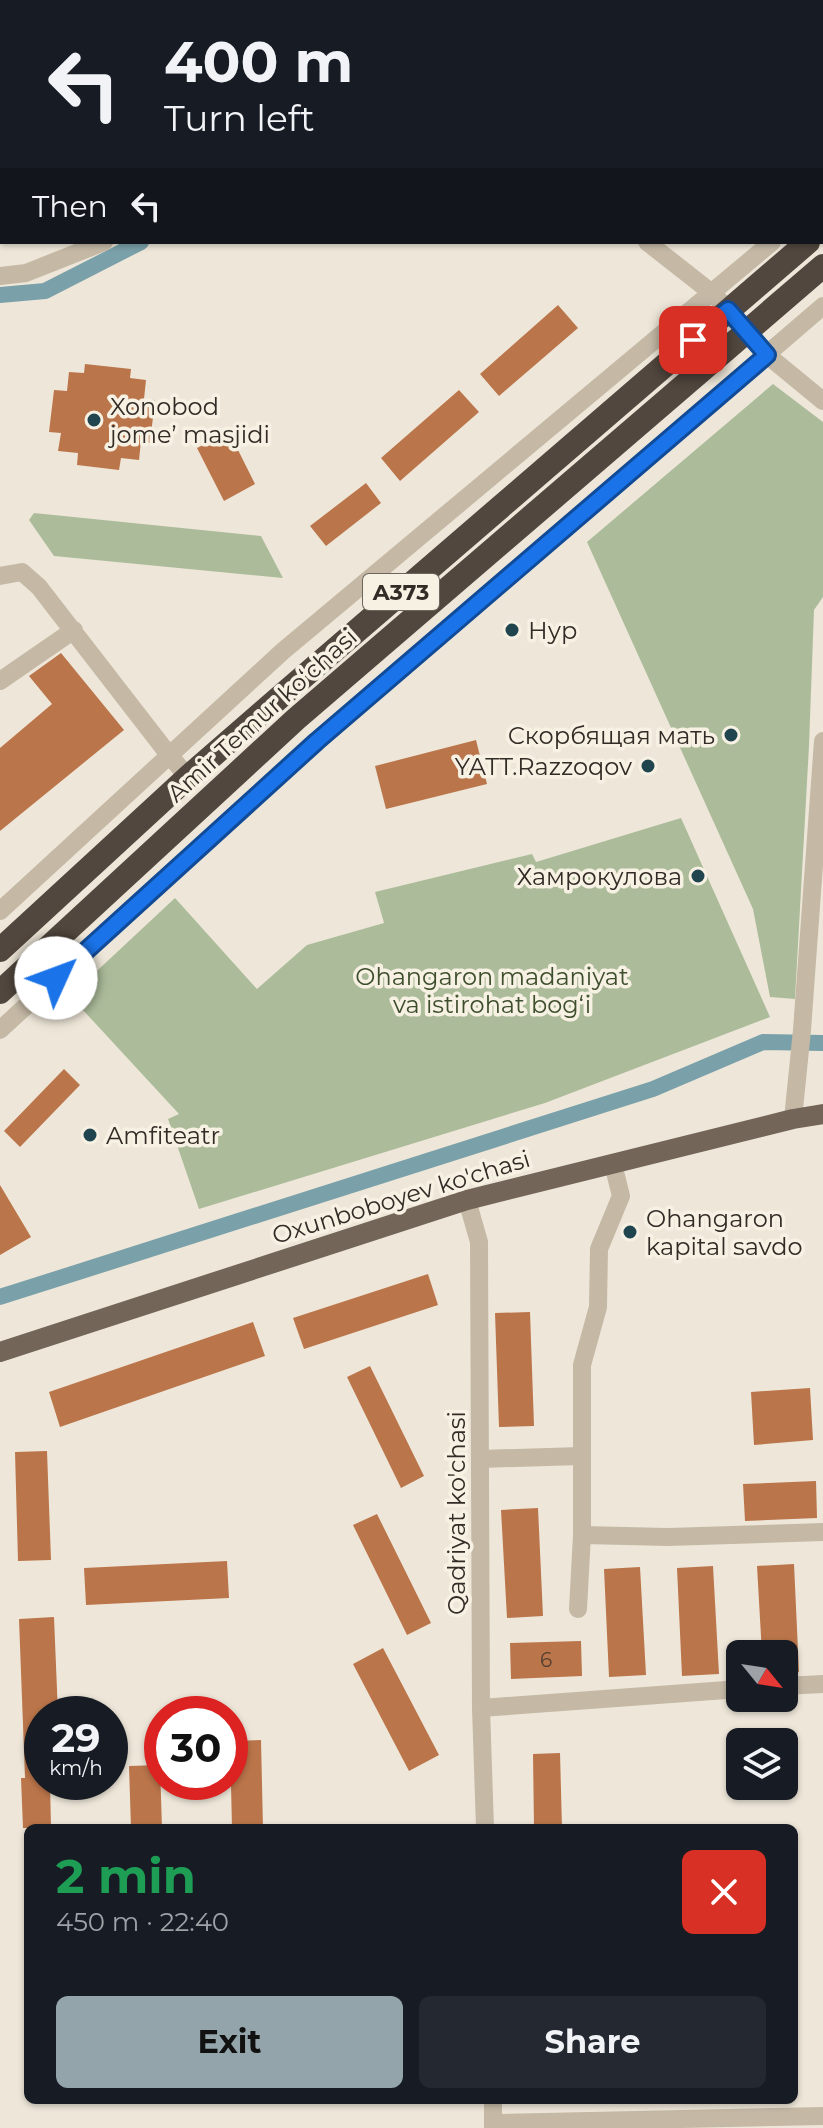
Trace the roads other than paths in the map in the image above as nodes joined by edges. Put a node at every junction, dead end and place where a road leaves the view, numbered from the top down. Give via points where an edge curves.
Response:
1 (99, 244) edge
2 (649, 244) edge
3 (770, 244) edge
4 (805, 244) edge
5 (823, 266) edge
6 (0, 276) edge
7 (720, 301) junction
8 (823, 306) edge
9 (746, 332) junction
10 (767, 355) junction
11 (823, 401) edge
12 (0, 576) edge
13 (74, 630) junction
14 (0, 681) edge
15 (823, 741) edge
16 (169, 755) junction
17 (188, 777) junction
18 (0, 911) edge
19 (0, 950) edge
20 (0, 992) edge
21 (0, 1030) edge
22 (823, 1114) edge
23 (793, 1119) junction
24 (613, 1164) junction
25 (467, 1200) junction
26 (0, 1352) edge
27 (580, 1456) junction
28 (480, 1459) junction
29 (823, 1532) edge
30 (582, 1535) junction
31 (578, 1609) dead end
32 (823, 1684) edge
33 (798, 1685) edge
34 (726, 1690) edge
35 (481, 1708) junction
36 (485, 1824) edge
37 (493, 2104) edge
38 (823, 2116) edge
39 (493, 2126) edge

1 - 6 street via 26,273
2 - 7 street
3 - 7 street
4 - 7 highway, Amir Temur koʻchasi / A373
5 - 9 highway, Amir Temur koʻchasi / A373
7 - 9 highway
7 - 16 street via 320,619
7 - 17 highway, Amir Temur koʻchasi / A373
8 - 10 street
9 - 10 street
9 - 20 highway, Amir Temur koʻchasi / A373 via 296,719
10 - 11 street
10 - 21 street via 317,741
12 - 13 street via 22,572
13 - 14 street
13 - 16 street
15 - 23 street
16 - 17 street
16 - 18 street
17 - 19 highway, Amir Temur koʻchasi / A373
22 - 23 main road, Oxunboboyev ko'chasi
23 - 24 main road, Oxunboboyev ko'chasi
24 - 25 main road, Oxunboboyev ko'chasi
24 - 27 street via 621,1196 599,1249 598,1307 582,1365
25 - 26 main road, Oxunboboyev ko'chasi
25 - 28 street, Qadriyat ko'chasi via 479,1242
27 - 28 street
27 - 30 street
28 - 35 street, Qadriyat ko'chasi
29 - 30 street
30 - 31 street
32 - 33 street
34 - 35 street
35 - 36 street, Qadriyat ko'chasi
37 - 39 street
38 - 39 street

